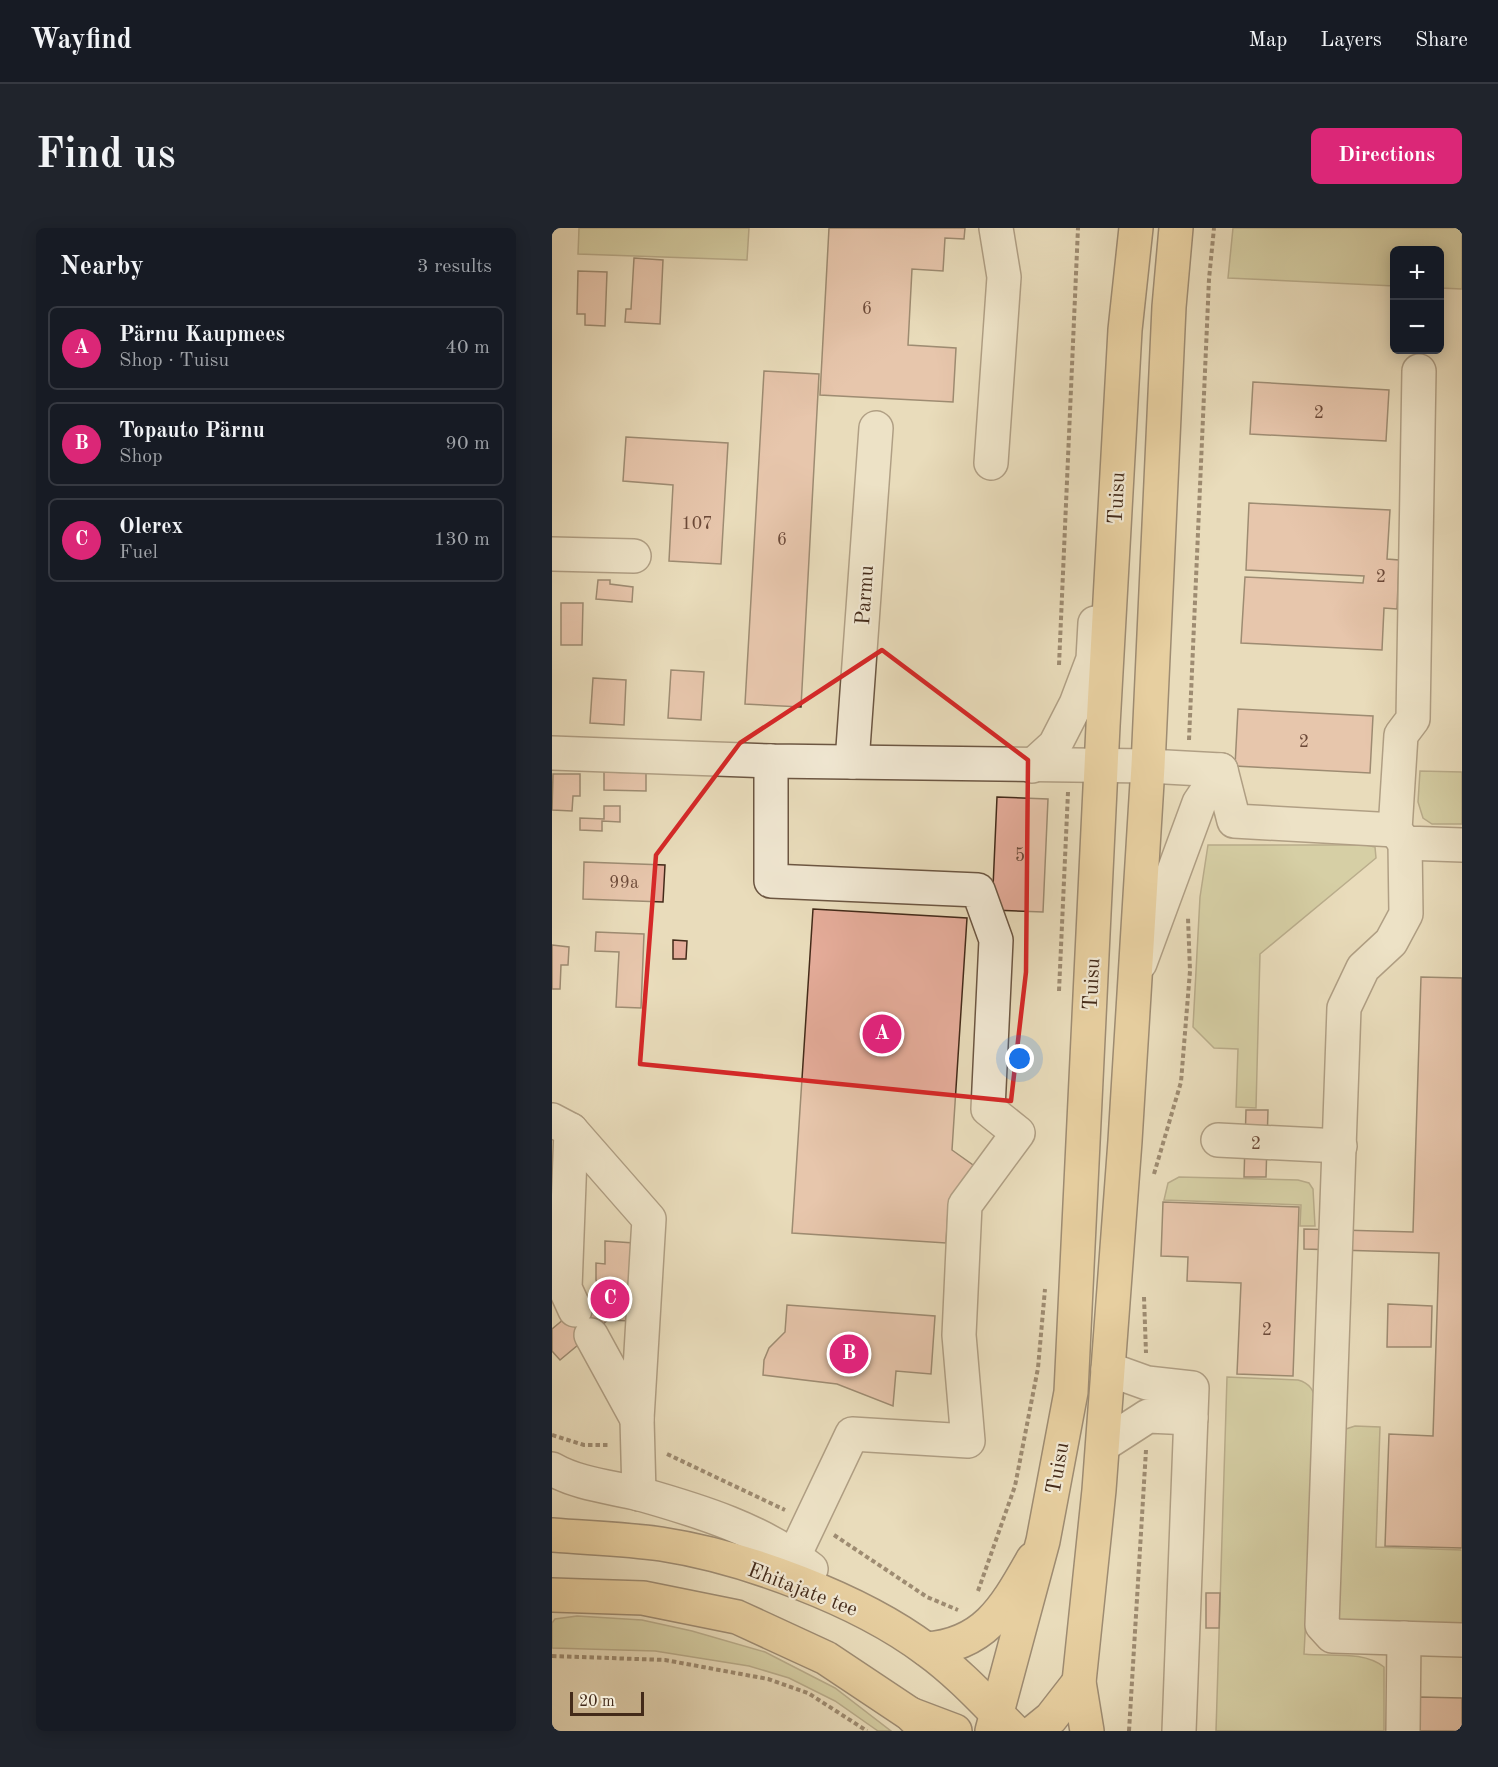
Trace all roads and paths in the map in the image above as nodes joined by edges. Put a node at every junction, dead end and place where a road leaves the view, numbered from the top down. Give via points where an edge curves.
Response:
1 (996, 228) edge
2 (1078, 228) edge
3 (1121, 228) edge
4 (1136, 228) edge
5 (1176, 228) edge
6 (1214, 228) edge
7 (1129, 292) junction
8 (1419, 370) dead end
9 (876, 428) dead end
10 (1119, 450) junction
11 (991, 463) dead end
12 (552, 554) edge
13 (634, 556) dead end
14 (1058, 674) dead end
15 (552, 753) edge
16 (771, 761) junction
17 (852, 762) junction
18 (1032, 765) junction
19 (1101, 766) junction
20 (1148, 766) junction
21 (1188, 768) junction
22 (1221, 770) junction
23 (1400, 836) junction
24 (1462, 845) edge
25 (1188, 915) dead end
26 (1136, 976) junction
27 (562, 1125) edge
28 (1218, 1140) dead end
29 (1340, 1146) junction
30 (1153, 1181) dead end
31 (560, 1190) edge
32 (1144, 1290) dead end
33 (1108, 1369) junction
34 (1147, 1383) junction
35 (1148, 1416) junction
36 (1191, 1418) junction
37 (637, 1419) junction
38 (1102, 1445) junction
39 (552, 1469) edge
40 (639, 1494) junction
41 (552, 1535) edge
42 (1043, 1541) junction
43 (794, 1556) junction
44 (554, 1597) edge
45 (861, 1610) junction
46 (1404, 1638) junction
47 (1462, 1640) edge
48 (926, 1649) junction
49 (552, 1656) edge
50 (1079, 1682) junction
51 (919, 1723) edge
52 (1001, 1725) edge
53 (867, 1731) edge
54 (956, 1731) edge
55 (1035, 1731) edge
56 (1087, 1731) edge
57 (1129, 1731) edge
58 (1179, 1731) edge
59 (1403, 1731) edge

1 - 11 street via 1004,277
2 - 14 path
3 - 7 street
4 - 7 main road, Tuisu
5 - 20 main road, Tuisu via 1168,307
6 - 21 path
7 - 10 main road, Tuisu
8 - 23 street via 1413,718 1401,735
9 - 17 street, Parmu
10 - 18 street via 1102,475 1093,659 1055,745
10 - 19 main road, Tuisu
12 - 13 street
15 - 16 street
16 - 17 street
16 - 43 street via 771,880 978,890 996,940 988,1108 1018,1133 965,1205 959,1335 968,1441 852,1434
17 - 18 street
18 - 19 street
19 - 20 street
19 - 42 main road, Tuisu via 1071,1392
20 - 21 street
20 - 26 main road, Tuisu
21 - 22 street
22 - 23 street via 1234,821
22 - 26 street via 1199,803
23 - 24 street
23 - 29 street via 1406,914 1391,942 1363,968 1344,1008
25 - 30 path via 1190,971 1181,1082
26 - 33 main road, Tuisu
27 - 31 street
27 - 37 street via 649,1219
28 - 29 street
29 - 46 street via 1322,1625 1332,1636
31 - 37 street via 565,1288
32 - 34 path
33 - 34 street
33 - 38 main road, Tuisu
34 - 36 street via 1192,1388
35 - 36 street
35 - 38 street
35 - 57 path
36 - 58 street
37 - 40 street
38 - 50 main road, Tuisu
39 - 40 street
40 - 43 street via 698,1511
41 - 45 main road, Ehitajate tee via 662,1544 706,1554 783,1577
42 - 48 main road via 1005,1607 982,1630 949,1647
42 - 52 main road, Tuisu
43 - 45 street
44 - 51 main road via 643,1598 737,1617 826,1658
45 - 48 main road, Ehitajate tee
46 - 47 street
46 - 59 street
48 - 52 main road, Ehitajate tee
49 - 53 path via 664,1660 768,1679 808,1693
50 - 55 main road via 1051,1718
50 - 56 main road, Tuisu
51 - 54 main road

